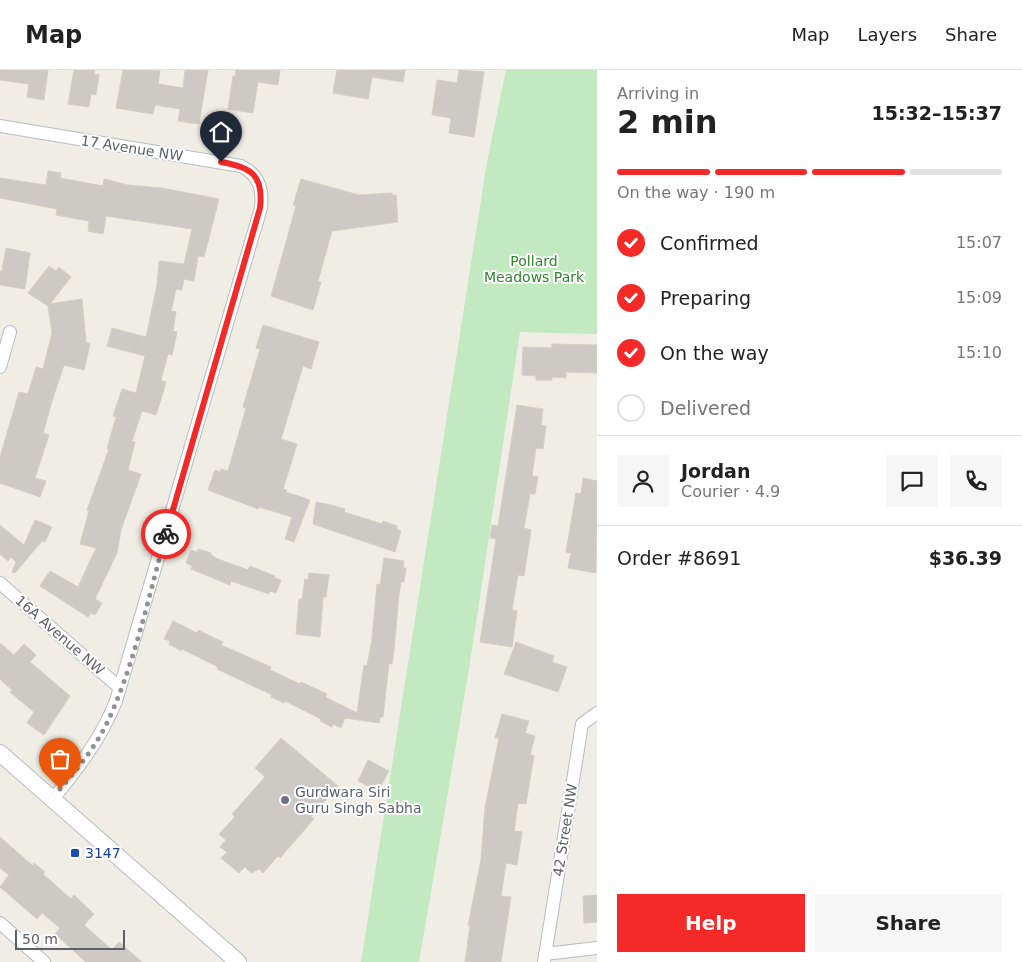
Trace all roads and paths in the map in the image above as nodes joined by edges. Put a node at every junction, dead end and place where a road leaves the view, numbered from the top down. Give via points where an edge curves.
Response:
1 (0, 126) edge
2 (10, 332) dead end
3 (0, 367) edge
4 (0, 583) edge
5 (120, 688) junction
6 (597, 713) edge
7 (0, 753) edge
8 (53, 799) junction
9 (0, 923) edge
10 (597, 948) edge
11 (545, 958) edge
12 (44, 962) edge
13 (238, 962) edge

1 - 5 street, 17 Avenue NW via 241,166 249,170 261,189 260,208
2 - 3 street
4 - 5 street, 16A Avenue NW
5 - 8 street via 97,741
6 - 11 street, 42 Street NW via 582,724
7 - 8 street
8 - 13 street
9 - 12 street
10 - 11 street, 42 Street NW

